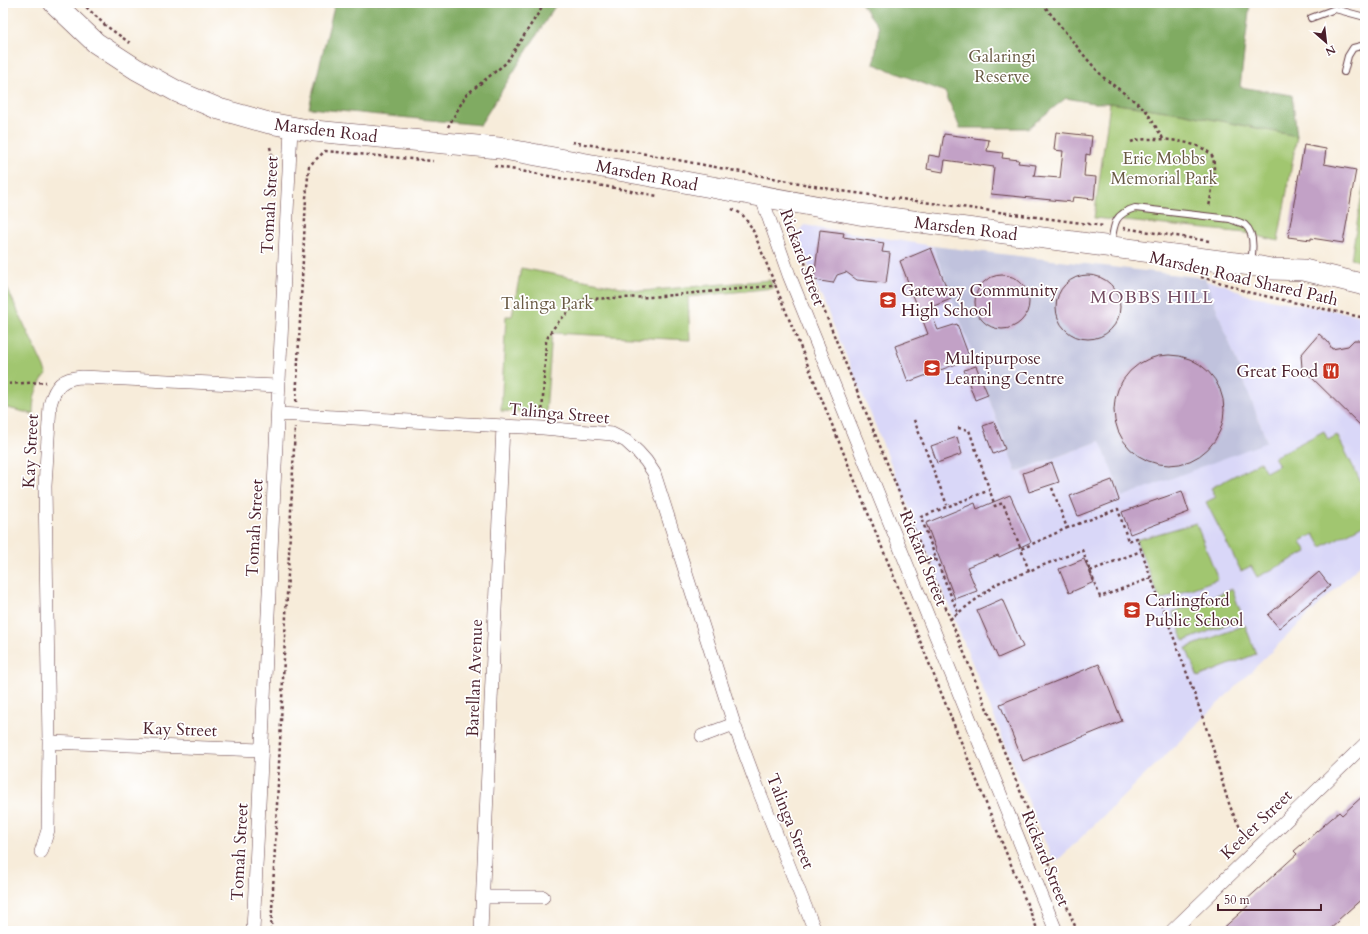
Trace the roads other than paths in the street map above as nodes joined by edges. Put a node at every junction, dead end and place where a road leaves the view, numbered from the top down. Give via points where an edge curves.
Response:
1 (54, 3) edge
2 (1365, 17) edge
3 (1312, 18) dead end
4 (1365, 45) edge
5 (1344, 72) dead end
6 (291, 128) junction
7 (762, 196) junction
8 (1111, 246) junction
9 (1251, 265) junction
10 (1271, 269) junction
11 (1365, 285) edge
12 (1365, 300) edge
13 (278, 386) junction
14 (278, 414) junction
15 (503, 426) junction
16 (734, 724) junction
17 (702, 736) dead end
18 (49, 742) junction
19 (1365, 744) edge
20 (262, 750) junction
21 (41, 852) dead end
22 (483, 897) junction
23 (543, 898) dead end
24 (253, 931) edge
25 (480, 931) edge
26 (815, 931) edge
27 (1056, 931) edge
28 (1172, 931) edge

1 - 6 highway, Marsden Road via 96,43 178,92 243,117
2 - 3 lane via 1335,9
4 - 5 lane via 1353,48
6 - 7 highway, Marsden Road via 442,138
6 - 13 street, Tomah Street
7 - 8 highway, Marsden Road via 896,219
7 - 27 street, Rickard Street via 789,275
8 - 9 highway, Marsden Road
8 - 9 lane via 1113,227 1125,211 1135,208 1208,216 1230,219 1244,225 1250,231 1253,249
9 - 10 highway, Marsden Road
10 - 11 highway, Marsden Road via 1304,270
10 - 12 highway, Marsden Road via 1298,282
13 - 14 street, Tomah Street
13 - 18 street, Kay Street via 82,377 63,381 56,388 50,406 45,486
14 - 15 street, Talinga Street
14 - 20 street, Tomah Street
15 - 16 street, Talinga Street via 612,434 626,441 646,461 654,473
15 - 22 street, Barellan Avenue
16 - 17 street
16 - 26 street, Talinga Street
18 - 20 street, Kay Street
18 - 21 street, Kay Street via 48,830
19 - 28 street, Keeler Street
20 - 24 street, Tomah Street
22 - 23 street
22 - 25 street, Barellan Avenue

